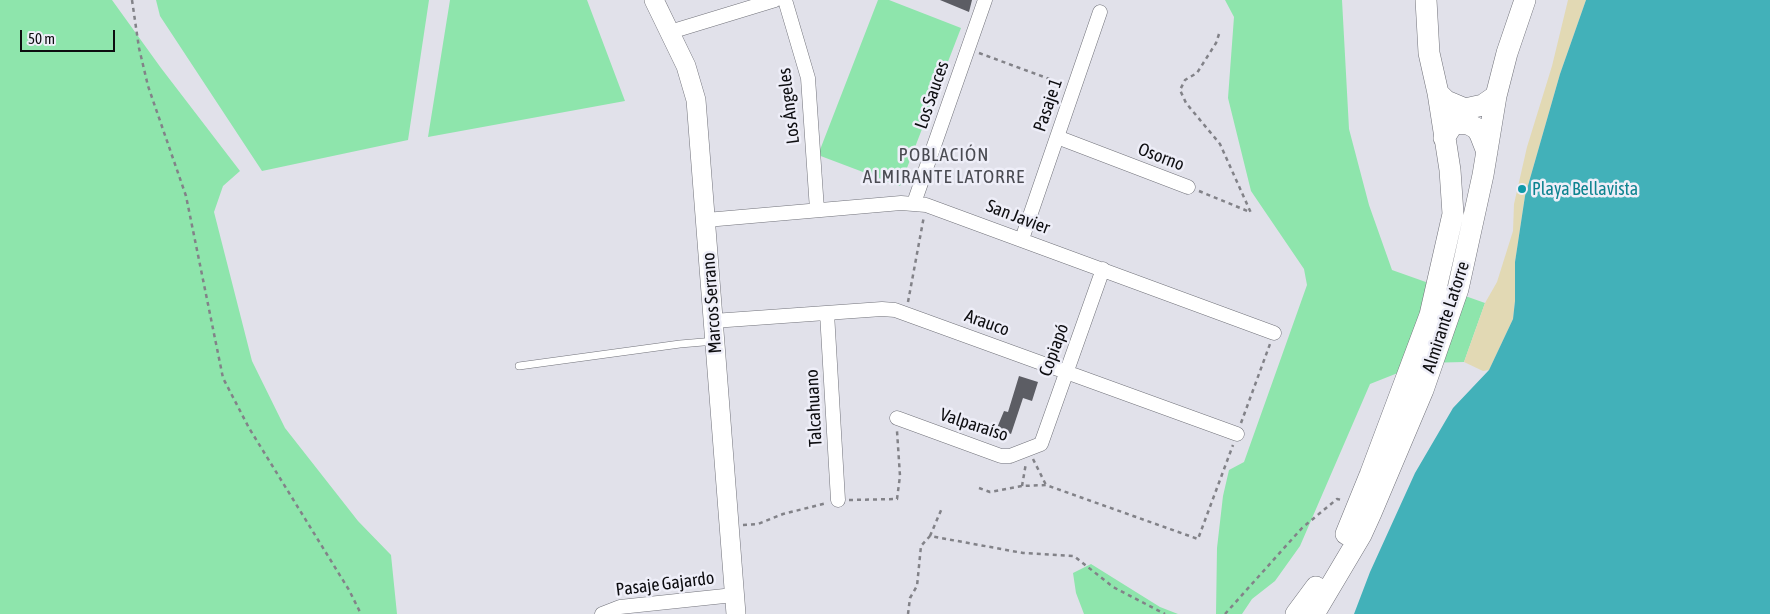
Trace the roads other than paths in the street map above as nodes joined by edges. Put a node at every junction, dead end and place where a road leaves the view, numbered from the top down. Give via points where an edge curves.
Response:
1 (654, 0) edge
2 (775, 0) edge
3 (785, 0) edge
4 (985, 0) edge
5 (1426, 0) edge
6 (1525, 0) edge
7 (1100, 12) dead end
8 (670, 32) junction
9 (1438, 93) junction
10 (1496, 96) junction
11 (1057, 137) junction
12 (1444, 138) junction
13 (1487, 152) junction
14 (1188, 187) road end
15 (920, 204) junction
16 (817, 210) junction
17 (706, 220) junction
18 (1022, 239) junction
19 (1103, 269) junction
20 (827, 313) junction
21 (713, 321) junction
22 (1274, 333) road end
23 (715, 341) junction
24 (519, 366) dead end
25 (1066, 372) junction
26 (896, 418) dead end
27 (1237, 434) road end
28 (1035, 446) joint
29 (838, 500) dead end
30 (734, 595) junction
31 (602, 614) edge
32 (736, 614) edge
33 (1296, 614) edge
34 (1314, 614) edge

1 - 8 street, Marcos Serrano
2 - 8 street
3 - 16 street, Los Ángeles via 808,78
4 - 15 street, Los Sauces
5 - 9 main road, Almirante Latorre via 1428,53
6 - 10 main road, Almirante Latorre via 1506,53
7 - 11 street, Pasaje 1
8 - 17 street, Marcos Serrano via 690,77 696,100
9 - 10 main road via 1446,101 1465,109 1483,105
9 - 12 main road, Almirante Latorre
10 - 13 main road, Almirante Latorre
11 - 14 street, Osorno
11 - 18 street, Pasaje 1
12 - 13 main road via 1451,127 1458,123 1468,124 1476,128
12 - 33 main road, Almirante Latorre via 1453,214 1430,315 1334,559
13 - 34 main road, Almirante Latorre via 1458,289 1423,390 1361,535
15 - 16 street, San Javier
15 - 18 street, San Javier
16 - 17 street, San Javier
17 - 21 street, Marcos Serrano
18 - 19 street, San Javier
19 - 22 street, San Javier
19 - 25 street, Copiapó
20 - 21 street, Arauco
20 - 25 street, Arauco via 882,309 906,313
20 - 29 street, Talcahuano
21 - 23 street, Marcos Serrano
23 - 24 lane
23 - 30 street, Marcos Serrano
25 - 27 street, Arauco
25 - 28 street, Copiapó
26 - 28 street, Valparaíso via 1001,456 1010,456
30 - 31 street, Pasaje Gajardo via 620,607
30 - 32 street, Marcos Serrano

